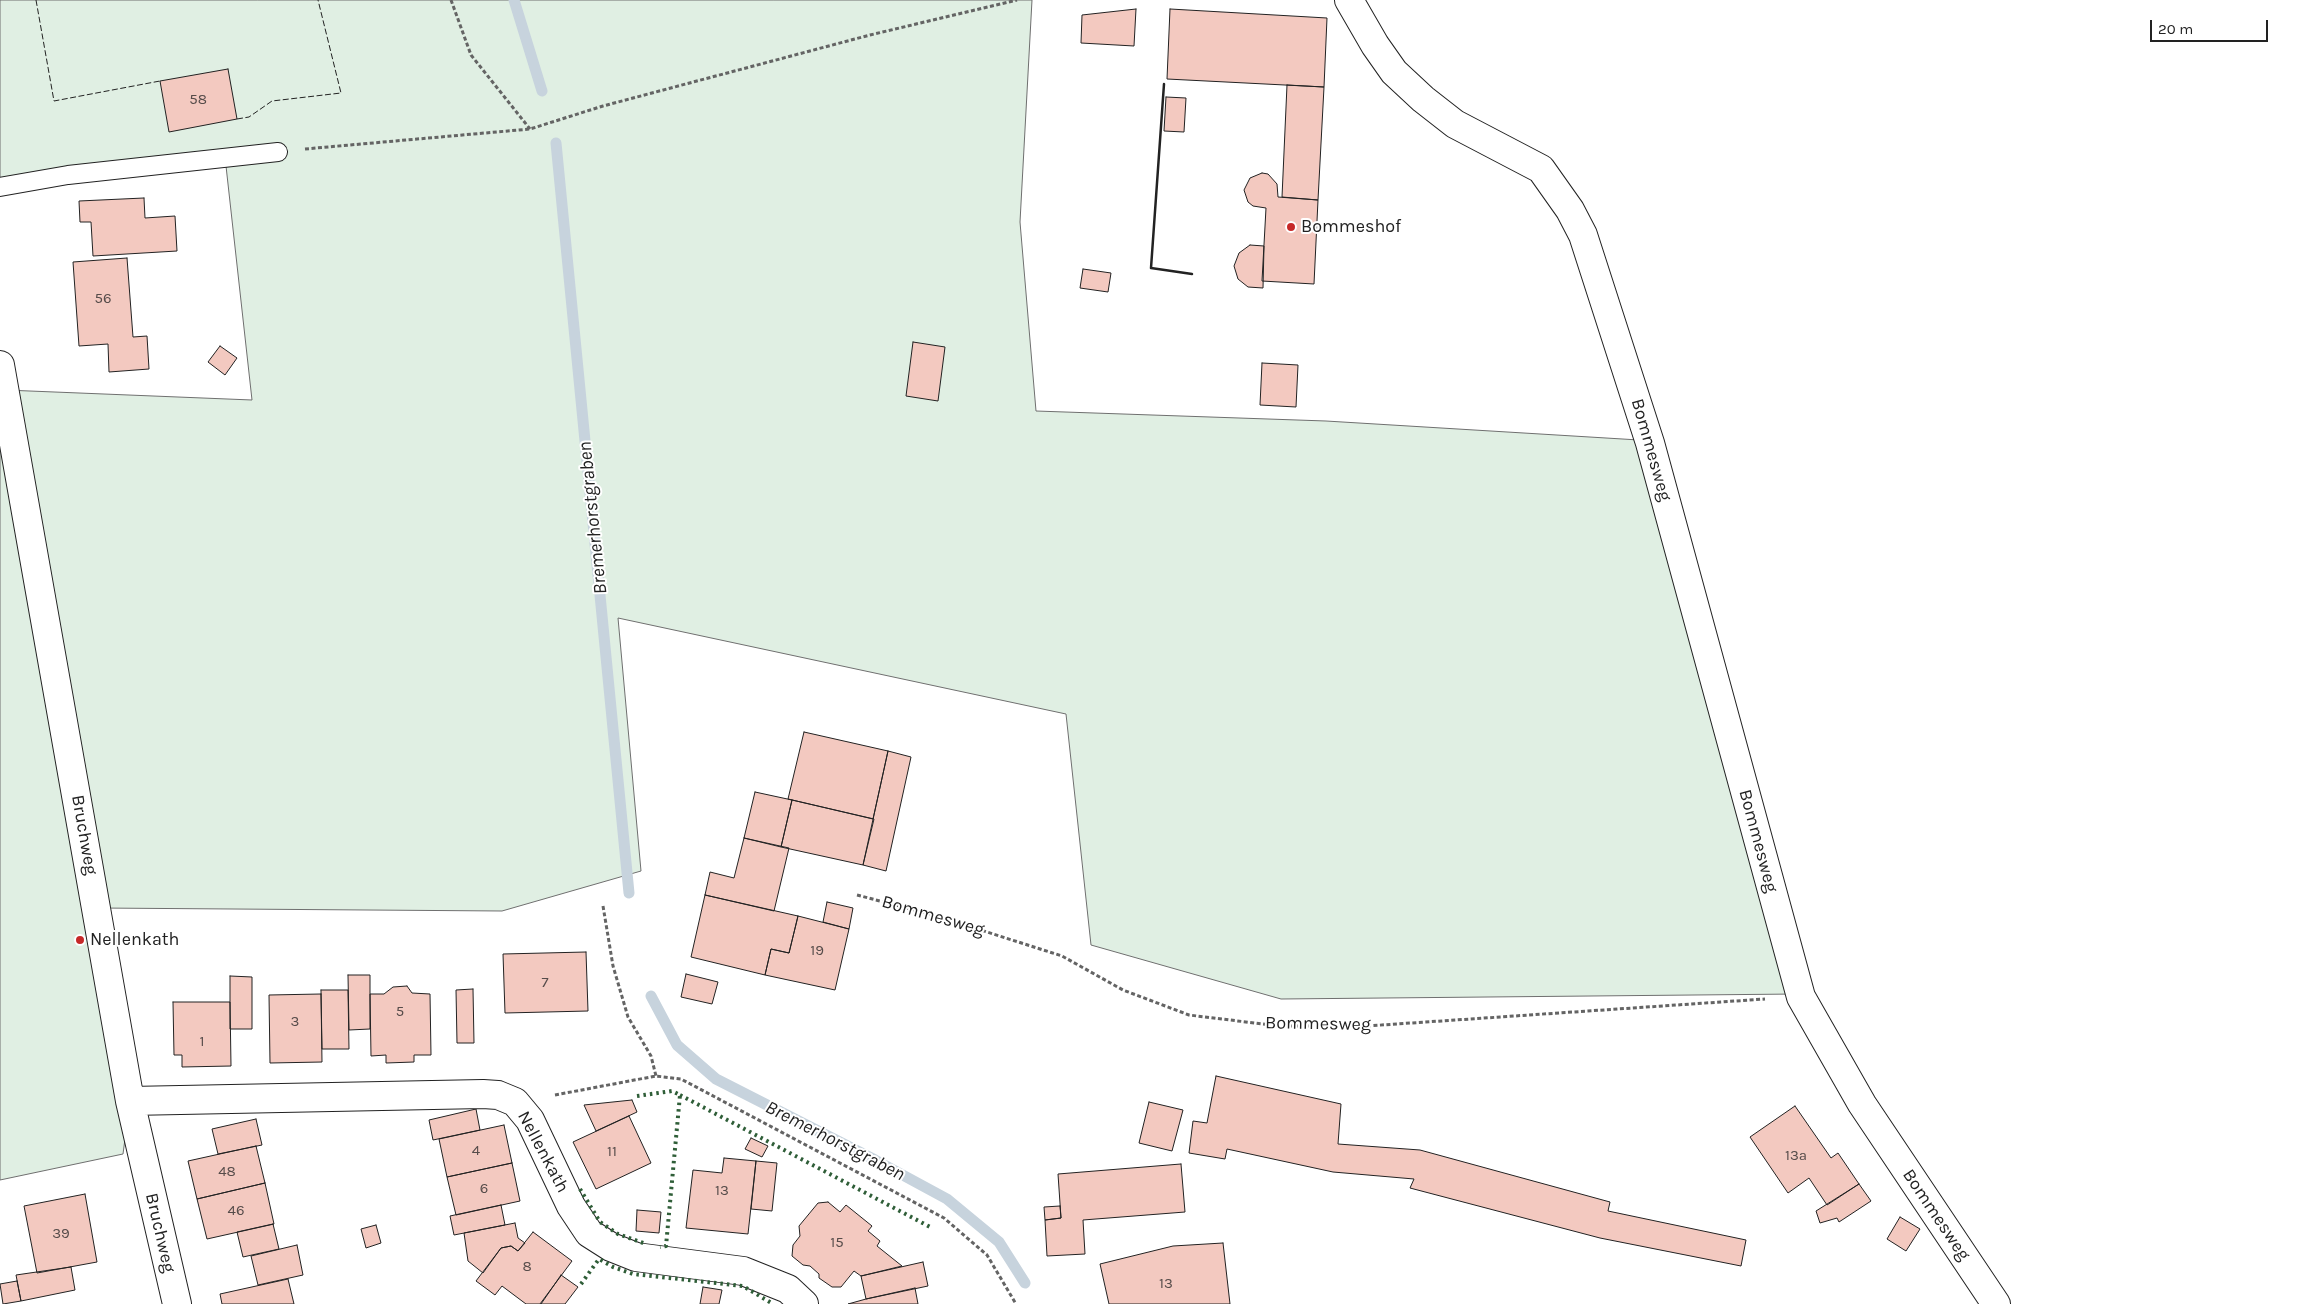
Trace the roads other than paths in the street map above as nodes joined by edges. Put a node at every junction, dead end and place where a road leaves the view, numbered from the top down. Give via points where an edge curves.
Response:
1 (1349, 0) edge
2 (278, 152) road end
3 (0, 187) edge
4 (0, 365) edge
5 (130, 1101) junction
6 (177, 1304) edge
7 (804, 1304) edge
8 (1996, 1304) edge

1 - 8 street, Bommesweg via 1394,72 1455,124 1541,169 1583,235 1650,443 1801,997 1862,1104
2 - 3 lane via 68,175
4 - 5 street, Bruchweg
5 - 6 street, Bruchweg
5 - 7 street, Nellenkath via 498,1096 516,1102 530,1120 571,1206 589,1233 636,1257 743,1271 788,1289

